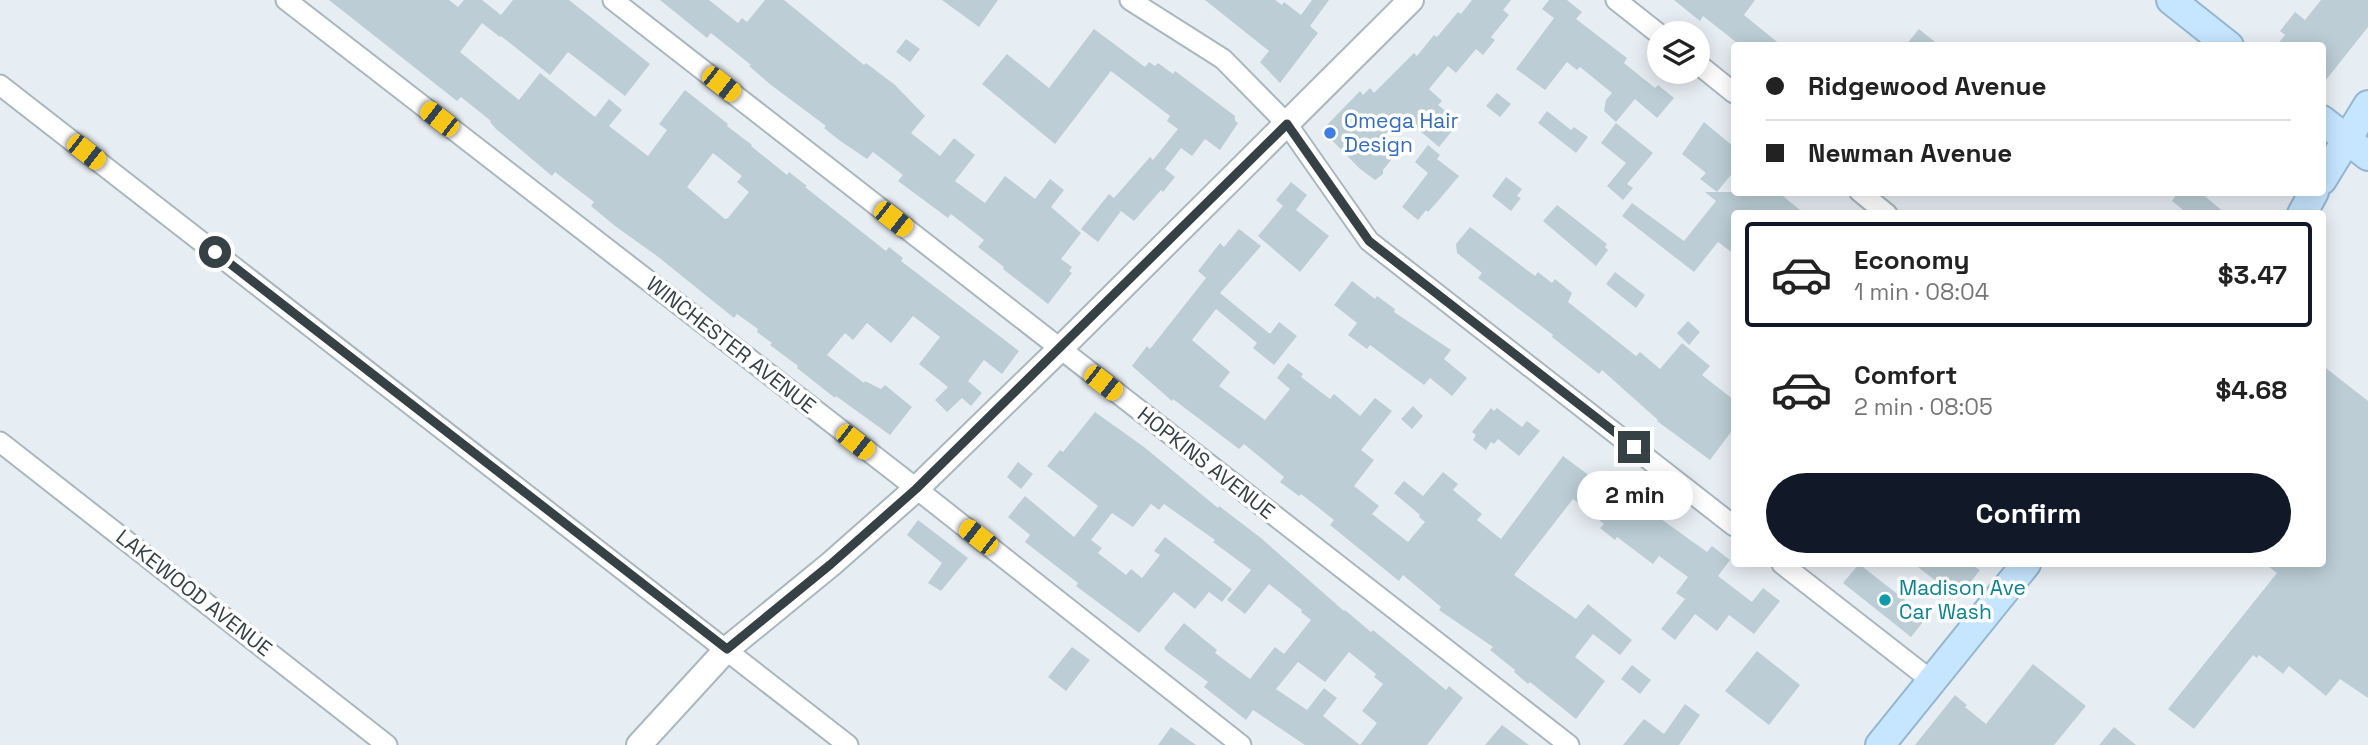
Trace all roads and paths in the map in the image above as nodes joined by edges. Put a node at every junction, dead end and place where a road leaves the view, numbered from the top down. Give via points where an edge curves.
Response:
1 (286, 0) edge
2 (613, 0) edge
3 (1130, 0) edge
4 (1411, 0) edge
5 (1616, 0) edge
6 (2171, 0) edge
7 (1647, 25) edge
8 (2224, 42) edge
9 (1710, 74) edge
10 (0, 85) edge
11 (1731, 91) edge
12 (2368, 105) edge
13 (2326, 123) edge
14 (1287, 124) junction
15 (2358, 147) edge
16 (2326, 176) edge
17 (1865, 196) edge
18 (1882, 210) edge
19 (1060, 349) junction
20 (0, 442) edge
21 (916, 489) junction
22 (1731, 524) edge
23 (1786, 567) edge
24 (2024, 567) edge
25 (727, 649) junction
26 (1932, 681) junction
27 (387, 745) edge
28 (639, 745) edge
29 (848, 745) edge
30 (1241, 745) edge
31 (1569, 745) edge
32 (1880, 745) edge

1 - 21 street, WINCHESTER AVENUE
2 - 19 street, HOPKINS AVENUE
3 - 14 street via 1223,59
4 - 14 street
5 - 7 street
6 - 8 main road
9 - 11 street
10 - 25 street
12 - 15 main road
13 - 15 main road
14 - 19 street
14 - 22 street via 1369,241
15 - 16 main road
17 - 18 street
19 - 21 street
19 - 31 street, HOPKINS AVENUE
20 - 27 street, LAKEWOOD AVENUE
21 - 25 street
21 - 30 street, WINCHESTER AVENUE
23 - 26 street
24 - 26 main road
25 - 28 street
25 - 29 street
26 - 32 main road

